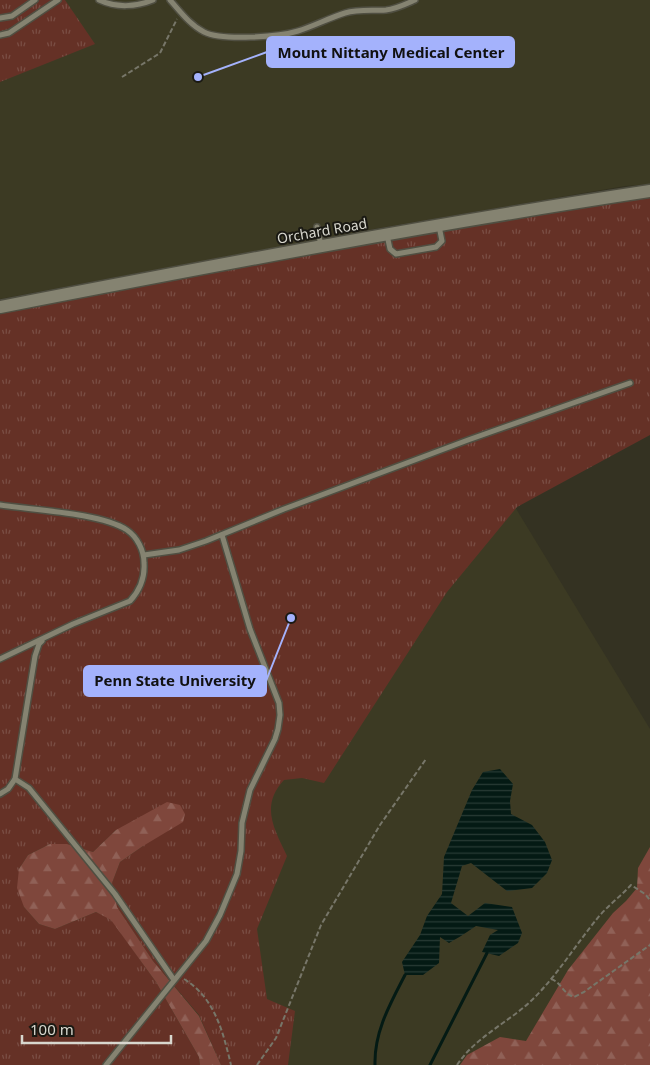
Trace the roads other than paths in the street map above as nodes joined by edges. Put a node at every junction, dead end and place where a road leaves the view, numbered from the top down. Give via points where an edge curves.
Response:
1 (35, 0) edge
2 (58, 0) edge
3 (99, 0) edge
4 (153, 0) edge
5 (170, 0) edge
6 (415, 0) edge
7 (0, 18) edge
8 (0, 35) edge
9 (650, 191) edge
10 (439, 225) junction
11 (317, 227) dead end
12 (387, 234) junction
13 (321, 246) junction
14 (0, 307) edge
15 (630, 382) dead end
16 (0, 505) edge
17 (222, 534) junction
18 (144, 555) junction
19 (46, 637) junction
20 (0, 659) edge
21 (15, 779) junction
22 (0, 794) edge
23 (176, 978) junction
24 (106, 1065) edge

1 - 7 lane via 12,16
2 - 8 lane via 9,33
3 - 4 lane via 130,6
5 - 6 lane via 203,32 238,36 296,32 343,13 389,10
9 - 10 street, Orchard Road
10 - 12 street, Orchard Road
10 - 12 lane via 442,241 436,247 396,254 390,249
11 - 13 lane
12 - 13 street, Orchard Road
13 - 14 street, Orchard Road
15 - 17 lane
16 - 18 lane via 108,521 134,536
17 - 18 lane via 179,550
17 - 23 lane via 250,629 274,686 280,715 275,739 250,790 245,808 237,874 206,941
18 - 19 lane via 142,582 130,601
19 - 20 lane
19 - 21 lane via 39,644 35,656
21 - 22 lane
21 - 23 lane via 29,788 110,888
23 - 24 lane

